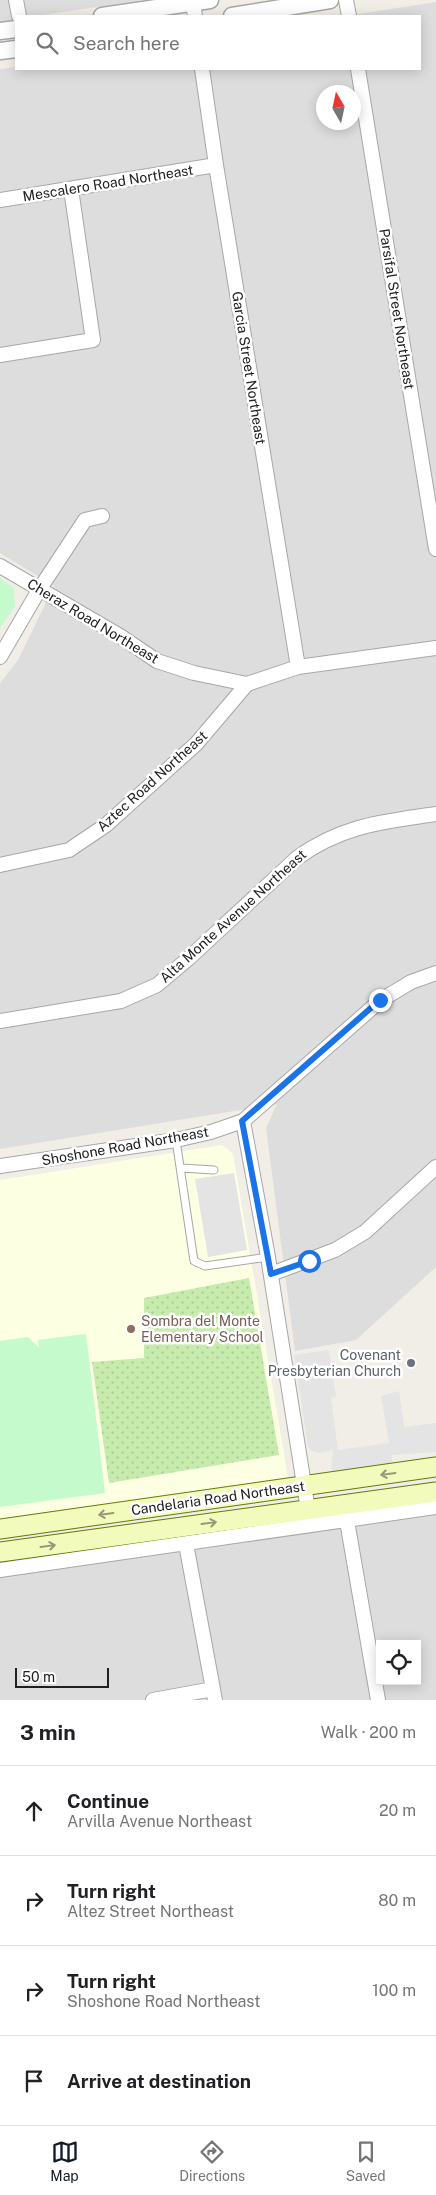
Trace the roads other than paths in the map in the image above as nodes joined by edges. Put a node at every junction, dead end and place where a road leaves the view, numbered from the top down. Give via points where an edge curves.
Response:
1 (16, 0) edge
2 (210, 0) edge
3 (330, 0) edge
4 (346, 0) edge
5 (194, 9) edge
6 (19, 15) edge
7 (115, 15) edge
8 (238, 15) edge
9 (349, 15) edge
10 (15, 29) edge
11 (0, 31) edge
12 (15, 49) edge
13 (0, 51) edge
14 (202, 70) edge
15 (358, 70) edge
16 (216, 165) junction
17 (71, 189) junction
18 (0, 200) edge
19 (0, 355) edge
20 (102, 516) dead end
21 (436, 549) edge
22 (0, 566) edge
23 (39, 590) junction
24 (436, 648) edge
25 (0, 658) edge
26 (298, 667) junction
27 (247, 684) junction
28 (436, 814) edge
29 (0, 865) edge
30 (436, 974) edge
31 (0, 1021) edge
32 (242, 1121) junction
33 (176, 1140) junction
34 (0, 1166) edge
35 (436, 1167) edge
36 (181, 1168) junction
37 (214, 1170) dead end
38 (268, 1257) junction
39 (271, 1274) junction
40 (436, 1468) edge
41 (304, 1486) junction
42 (436, 1492) edge
43 (436, 1507) edge
44 (308, 1510) junction
45 (348, 1521) junction
46 (0, 1529) edge
47 (186, 1544) junction
48 (0, 1552) edge
49 (0, 1570) edge
50 (214, 1695) edge
51 (153, 1700) edge
52 (378, 1700) edge

1 - 6 street
2 - 5 street
3 - 8 street
4 - 9 street
5 - 7 street
10 - 11 street
12 - 13 street
14 - 16 street, Garcia Street Northeast
15 - 21 street, Parsifal Street Northeast
16 - 17 street, Mescalero Road Northeast
16 - 26 street, Garcia Street Northeast
17 - 18 street, Mescalero Road Northeast
17 - 19 street via 93,340
20 - 23 street via 85,520
22 - 23 street, Cheraz Road Northeast
23 - 25 street
23 - 27 street, Cheraz Road Northeast via 157,661
24 - 26 street
26 - 27 street
27 - 29 street, Aztec Road Northeast via 196,744 106,825 69,850
28 - 31 street, Alta Monte Avenue Northeast via 377,822 317,843 157,985 120,1001
30 - 32 street, Shoshone Road Northeast via 411,982 380,1000
32 - 33 street, Shoshone Road Northeast
32 - 38 street
33 - 34 street, Shoshone Road Northeast
33 - 36 lane
35 - 39 street via 365,1232 335,1250
36 - 37 lane
36 - 38 lane via 194,1261 204,1266
38 - 39 street
39 - 41 street
40 -> 41 main road, Candelaria Road Northeast
41 - 44 street
41 -> 46 main road, Candelaria Road Northeast
42 - 44 main road, Candelaria Road Northeast
43 - 45 street
48 -> 44 main road, Candelaria Road Northeast
45 - 47 street
45 - 52 street
47 - 49 street
47 - 50 street
50 - 51 street

